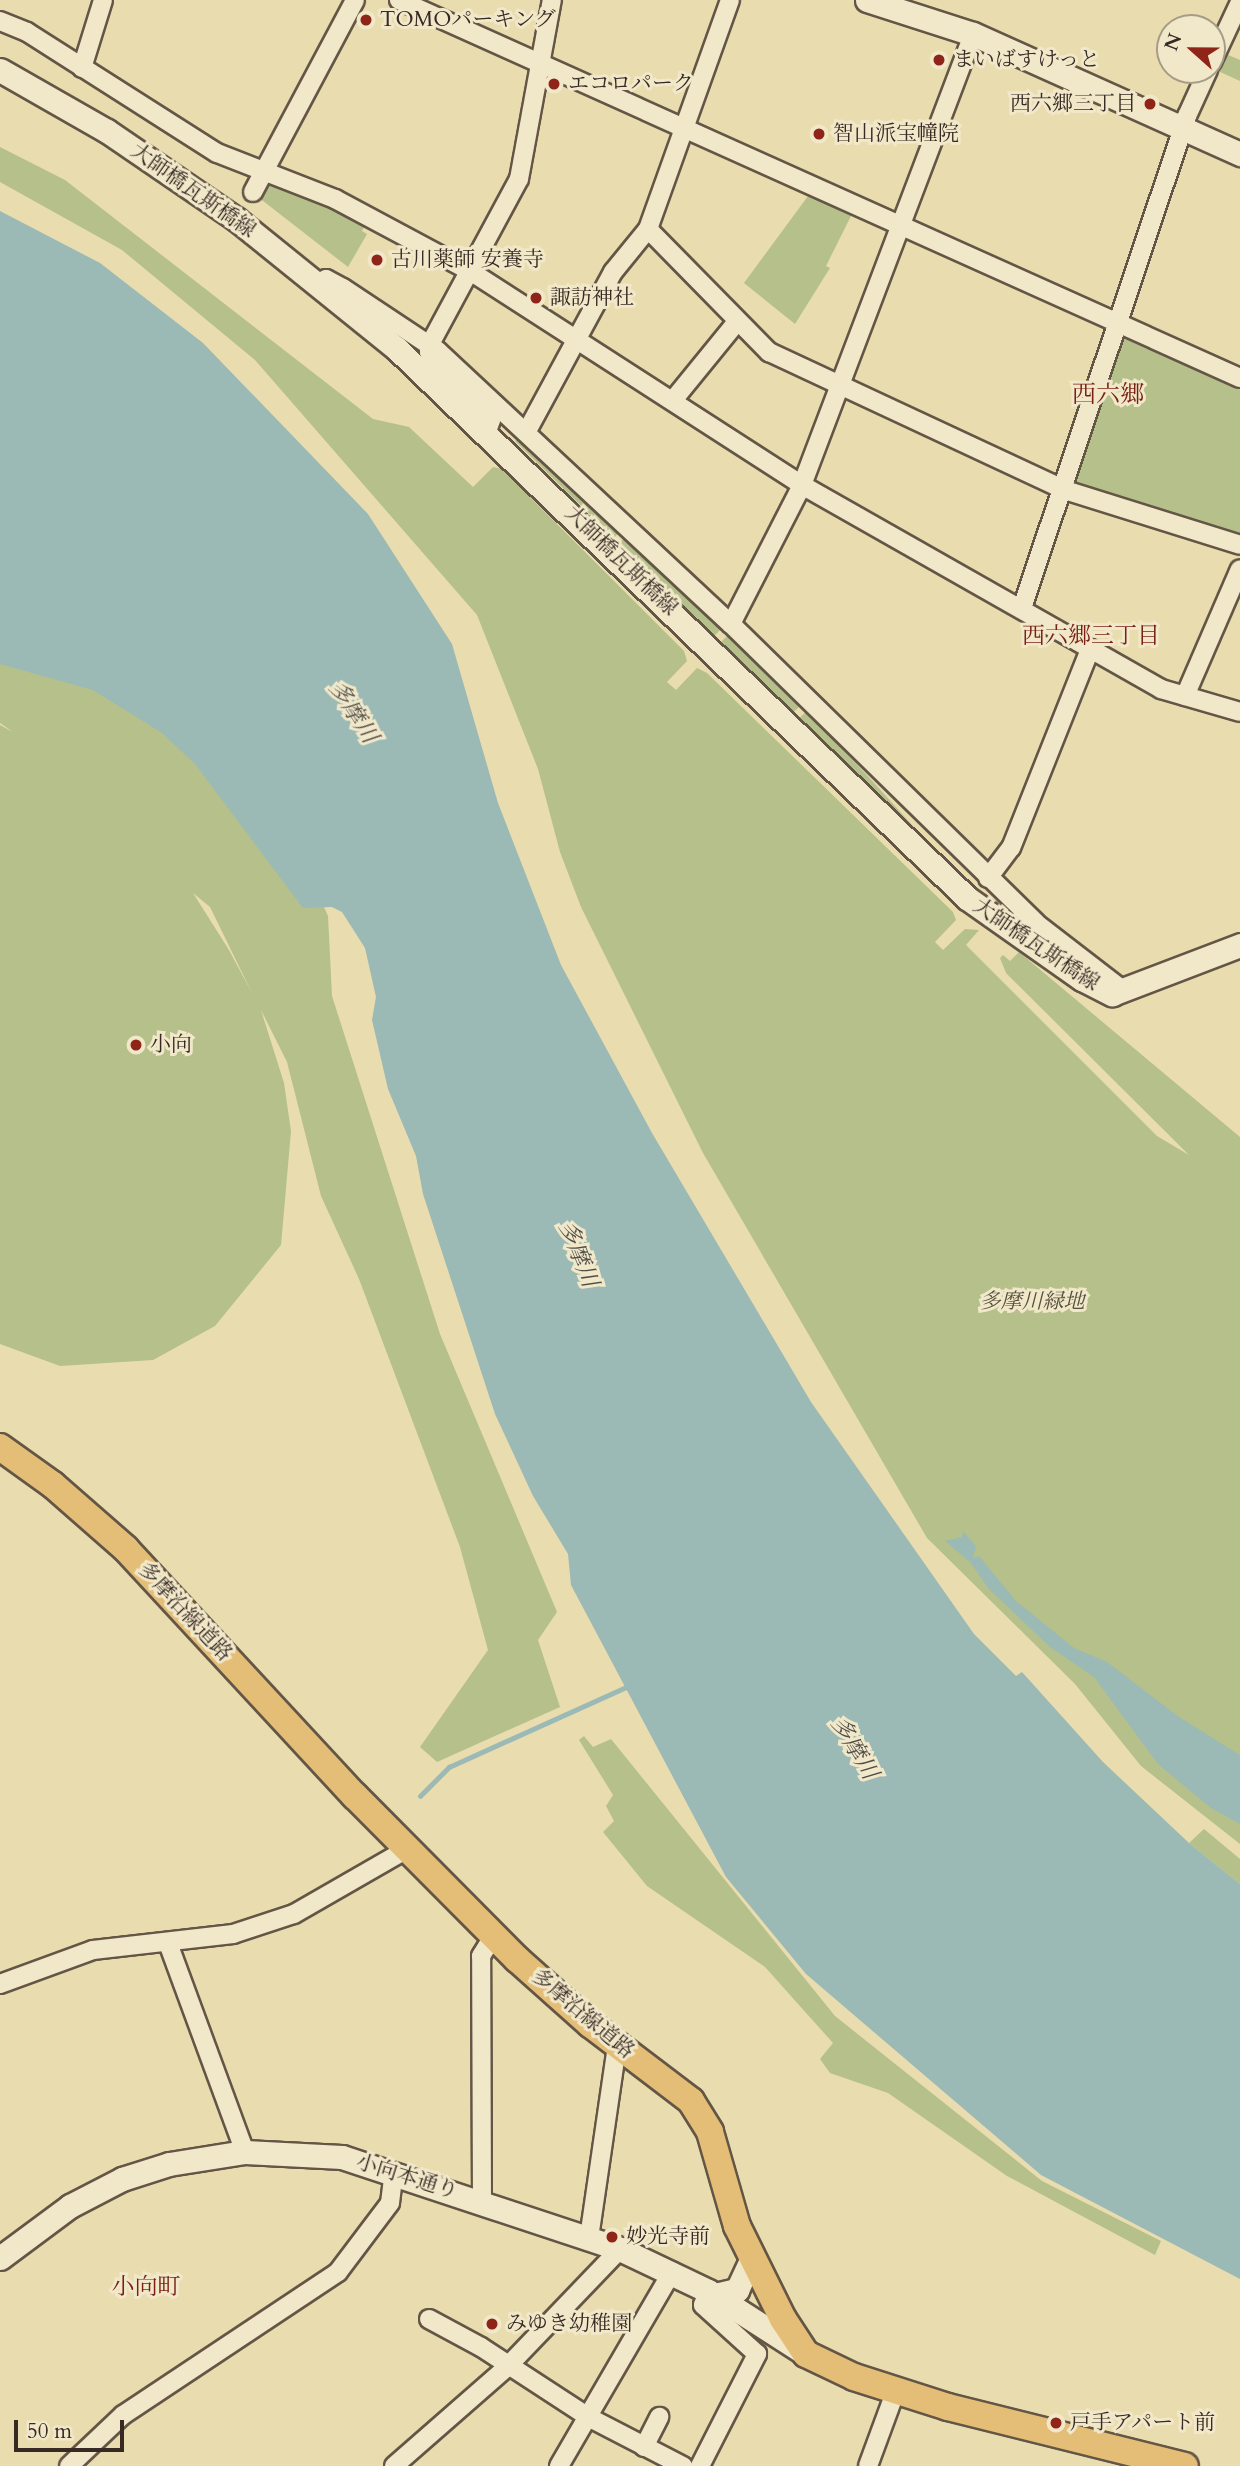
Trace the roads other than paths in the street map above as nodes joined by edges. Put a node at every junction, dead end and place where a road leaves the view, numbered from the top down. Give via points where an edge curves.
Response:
1 (103, 0) edge
2 (355, 0) edge
3 (399, 0) edge
4 (552, 0) edge
5 (730, 0) edge
6 (875, 1) edge
7 (1240, 4) edge
8 (0, 21) edge
9 (1226, 33) edge
10 (973, 34) junction
11 (540, 64) junction
12 (82, 68) junction
13 (0, 71) edge
14 (1202, 84) edge
15 (1183, 128) junction
16 (686, 129) junction
17 (1240, 153) edge
18 (264, 171) junction
19 (253, 192) dead end
20 (899, 226) junction
21 (648, 229) junction
22 (470, 271) junction
23 (317, 285) junction
24 (736, 323) junction
25 (1118, 323) junction
26 (579, 338) junction
27 (429, 346) junction
28 (1240, 378) edge
29 (841, 384) junction
30 (674, 399) junction
31 (527, 431) junction
32 (487, 432) junction
33 (802, 485) junction
34 (1065, 490) junction
35 (1240, 545) edge
36 (1240, 569) edge
37 (1022, 608) junction
38 (731, 624) junction
39 (1090, 649) junction
40 (1185, 696) junction
41 (1240, 712) edge
42 (988, 878) junction
43 (1240, 945) edge
44 (1124, 991) junction
45 (0, 1447) edge
46 (407, 1849) junction
47 (494, 1936) junction
48 (167, 1943) junction
49 (0, 1984) edge
50 (617, 2045) junction
51 (245, 2152) junction
52 (394, 2172) junction
53 (482, 2201) junction
54 (589, 2238) junction
55 (620, 2249) junction
56 (0, 2258) edge
57 (752, 2258) junction
58 (672, 2272) junction
59 (711, 2293) junction
60 (429, 2319) dead end
61 (806, 2354) junction
62 (506, 2367) junction
63 (895, 2390) junction
64 (659, 2417) dead end
65 (590, 2418) junction
66 (644, 2447) junction
67 (1152, 2461) edge
68 (69, 2466) edge
69 (394, 2466) edge
70 (559, 2466) edge
71 (683, 2466) edge
72 (700, 2466) edge
73 (868, 2466) edge
74 (1185, 2466) edge

1 - 12 street
2 - 18 street
3 - 11 street
4 - 11 street
5 - 16 street
6 - 10 street
7 - 9 street
8 - 12 street
10 - 15 street
10 - 20 street
11 - 16 street
11 - 22 street via 519,179
12 - 18 street via 217,153
13 - 23 street, 大師橋瓦斯橋線 via 107,131 236,219
14 - 15 street
15 - 17 street
15 - 25 street
16 - 20 street
16 - 21 street
18 - 19 street
18 - 22 street via 346,204
20 - 25 street
20 - 29 street
21 - 24 street
21 - 26 street via 613,272
22 - 26 street
22 - 27 street
23 - 27 street via 326,279 343,288
23 - 32 street, 大師橋瓦斯橋線
24 - 29 street via 769,352
24 - 30 street
25 - 28 street
25 - 34 street
26 - 30 street
26 - 31 street
27 - 31 street
27 - 32 street via 429,352 491,421
29 - 33 street
29 - 34 street
30 - 33 street
31 - 38 street
32 - 44 street, 大師橋瓦斯橋線 via 903,841 967,898 1082,979 1105,992
33 - 37 street
33 - 38 street
34 - 35 street
34 - 37 street
36 - 40 street
37 - 39 street
38 - 42 street
39 - 40 street via 1161,689
39 - 42 street via 1011,848
40 - 41 street
42 - 44 street via 1073,954
43 - 44 street, 大師橋瓦斯橋線
45 - 46 main road, 多摩沿線道路 via 53,1485 126,1549
46 - 47 main road, 多摩沿線道路
46 - 48 street via 294,1914 233,1934
47 - 50 main road, 多摩沿線道路
47 - 53 street via 481,1956
48 - 49 street via 93,1950
48 - 51 street
50 - 54 street
50 - 57 main road, 多摩沿線道路 via 682,2092 699,2111 710,2132 725,2196
51 - 52 street, 小向本通り via 342,2157
51 - 56 street, 小向本通り via 169,2164 122,2179 48,2219
52 - 53 street, 小向本通り
52 - 68 street via 390,2203 338,2272 123,2415
53 - 54 street, 小向本通り
54 - 55 street, 小向本通り
55 - 58 street, 小向本通り
55 - 62 street
57 - 59 street via 737,2290
57 - 61 main road, 多摩沿線道路
58 - 59 street, 小向本通り
58 - 65 street
59 - 61 street, 小向本通り
59 - 72 street via 702,2305 757,2354
60 - 62 street via 481,2347
61 - 63 main road
62 - 65 street
62 - 69 street
63 - 67 main road
63 - 73 street
64 - 66 street
65 - 66 street
65 - 70 street
66 - 71 street
67 - 74 main road

